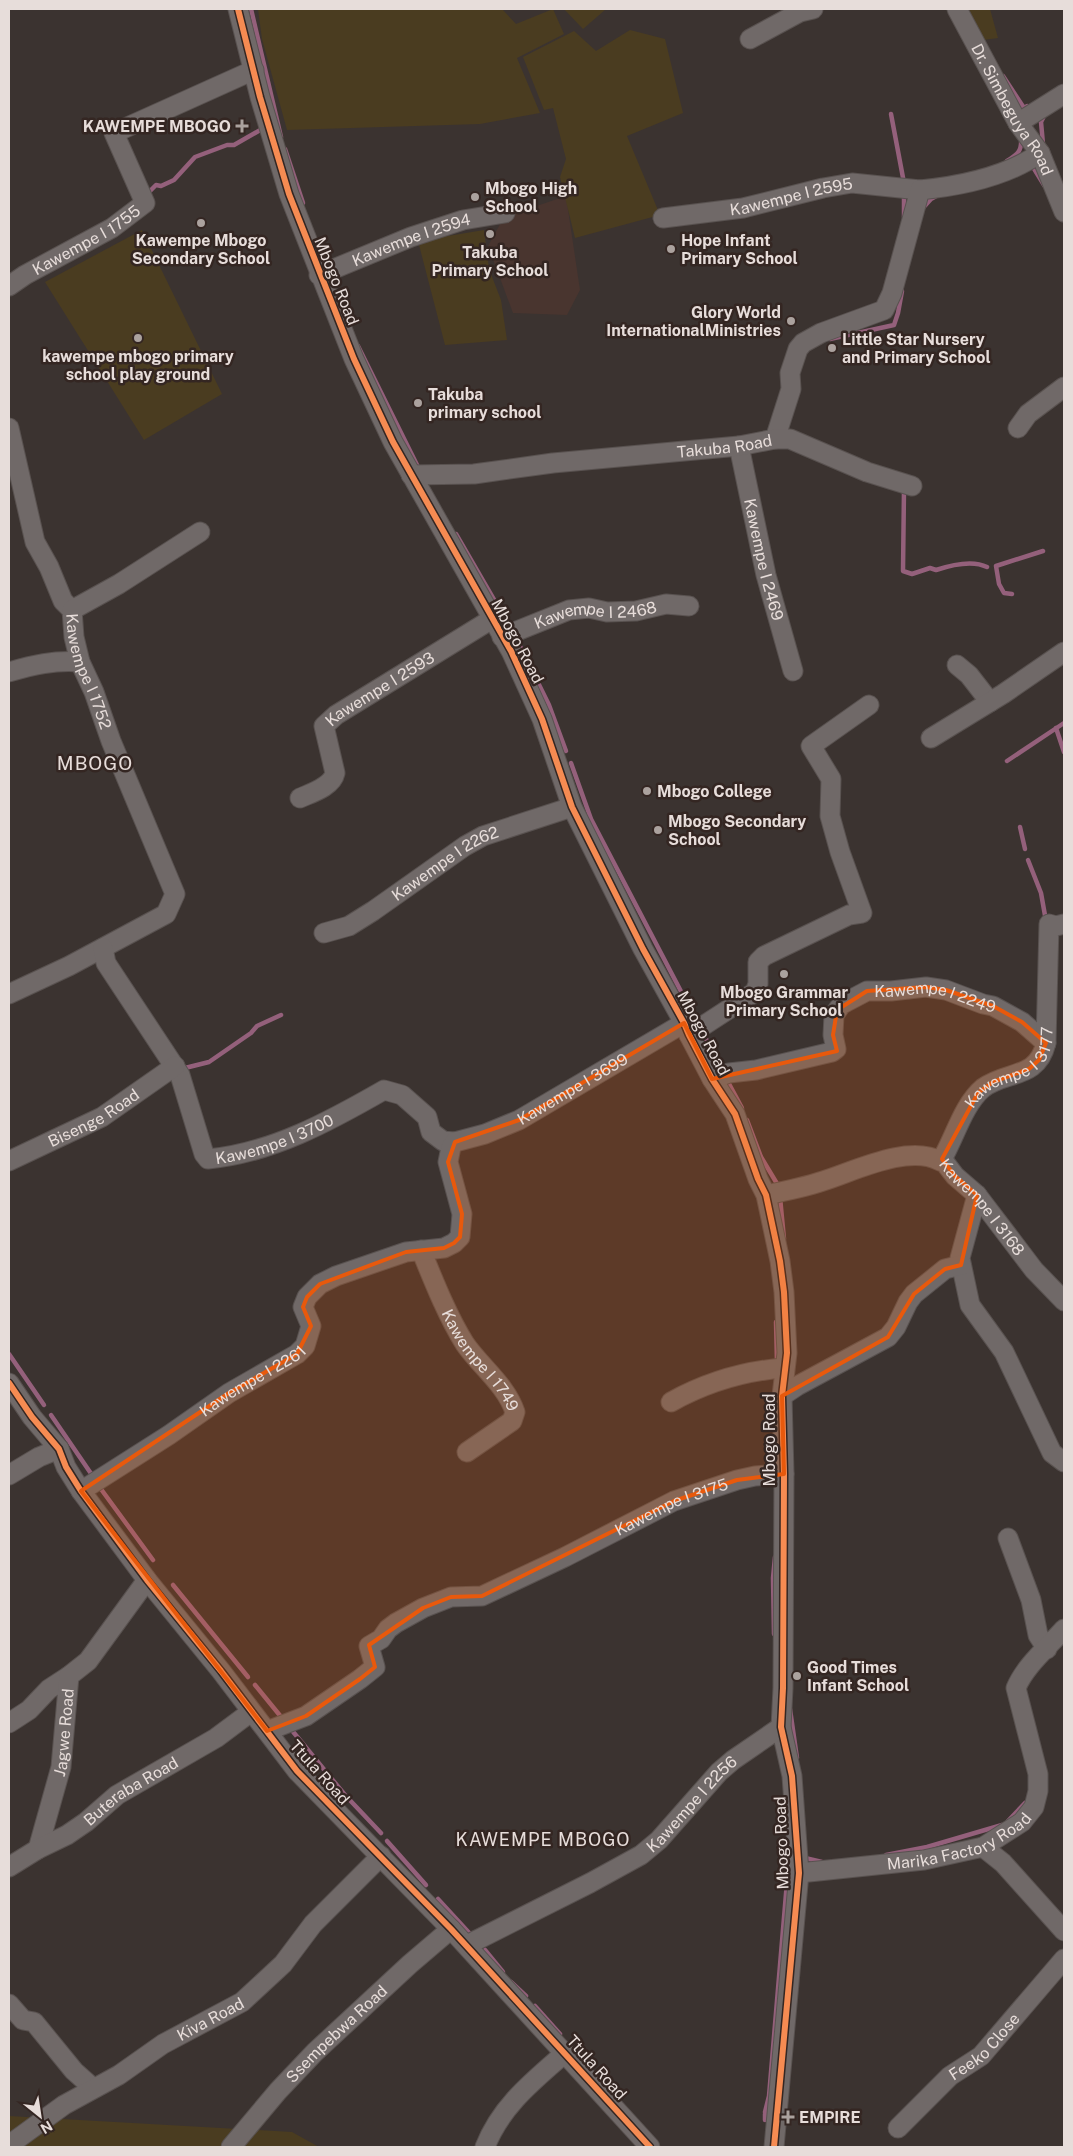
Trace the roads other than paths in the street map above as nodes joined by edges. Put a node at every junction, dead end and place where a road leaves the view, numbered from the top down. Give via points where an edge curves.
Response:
1 (238, 9) edge
2 (813, 9) edge
3 (956, 9) edge
4 (750, 39) dead end
5 (254, 70) junction
6 (1064, 94) edge
7 (1018, 123) junction
8 (1040, 153) junction
9 (920, 190) junction
10 (1064, 212) edge
11 (505, 213) dead end
12 (663, 218) dead end
13 (319, 275) junction
14 (9, 286) edge
15 (1064, 387) edge
16 (9, 428) edge
17 (1018, 428) dead end
18 (775, 439) junction
19 (739, 446) junction
20 (411, 474) junction
21 (912, 486) dead end
22 (200, 532) dead end
23 (690, 606) dead end
24 (72, 610) junction
25 (492, 619) junction
26 (502, 637) junction
27 (1064, 652) edge
28 (80, 662) junction
29 (957, 665) dead end
30 (793, 671) dead end
31 (9, 672) edge
32 (990, 702) junction
33 (869, 705) dead end
34 (931, 738) dead end
35 (300, 798) dead end
36 (572, 807) junction
37 (1064, 924) edge
38 (324, 933) dead end
39 (103, 948) junction
40 (9, 994) edge
41 (686, 1029) junction
42 (1046, 1044) junction
43 (175, 1066) junction
44 (712, 1079) junction
45 (455, 1142) junction
46 (942, 1159) junction
47 (9, 1161) edge
48 (766, 1195) junction
49 (977, 1195) junction
50 (422, 1250) junction
51 (960, 1265) junction
52 (1064, 1301) edge
53 (779, 1368) junction
54 (9, 1383) edge
55 (782, 1396) junction
56 (671, 1402) dead end
57 (59, 1450) junction
58 (467, 1452) dead end
59 (1064, 1462) edge
60 (784, 1474) junction
61 (9, 1475) edge
62 (81, 1492) junction
63 (1008, 1538) dead end
64 (147, 1580) junction
65 (1064, 1629) edge
66 (1047, 1650) junction
67 (69, 1676) junction
68 (251, 1712) junction
69 (9, 1723) edge
70 (781, 1727) junction
71 (267, 1731) junction
72 (983, 1847) junction
73 (38, 1849) junction
74 (381, 1856) junction
75 (9, 1867) edge
76 (799, 1873) junction
77 (451, 1929) junction
78 (1064, 1931) edge
79 (467, 1946) junction
80 (1064, 1960) edge
81 (9, 2004) edge
82 (565, 2052) junction
83 (93, 2088) junction
84 (898, 2128) dead end
85 (9, 2145) edge
86 (231, 2147) edge
87 (485, 2147) edge
88 (650, 2147) edge
89 (774, 2147) edge

1 - 5 street, Mbogo Road
2 - 4 street via 800,12
3 - 7 street, Dr. Simbeguya Road
5 - 13 street, Mbogo Road via 289,194
5 - 14 street, Kawempe I 1755 via 114,133 145,203 112,228
6 - 7 street
7 - 8 street, Dr. Simbeguya Road
8 - 9 street via 997,174 942,188
8 - 10 street, Dr. Simbeguya Road
9 - 12 street, Kawempe I 2595 via 852,183 743,208
9 - 18 street, Takuba Road via 892,293 884,310 803,343 790,373 791,389
11 - 13 street, Kawempe I 2594 via 463,220 411,237
13 - 20 street, Mbogo Road via 354,359
15 - 17 street via 1028,414
16 - 24 street, Kawempe I 1752 via 35,542 63,601
18 - 19 street, Takuba Road
18 - 21 street via 790,439 847,464
19 - 20 street, Takuba Road via 553,463 474,474
19 - 30 street, Kawempe I 2469 via 766,574
20 - 25 street, Mbogo Road
22 - 24 street
23 - 26 street, Kawempe I 2468 via 666,604 636,611 607,612 589,608 569,610
24 - 28 street, Kawempe I 1752
25 - 26 street, Mbogo Road
25 - 35 street, Kawempe I 2593 via 324,726 334,779
26 - 36 street, Mbogo Road via 542,719
27 - 32 street
28 - 31 street via 44,662
28 - 39 street, Kawempe I 1752 via 175,894 166,914
29 - 32 street
32 - 34 street
33 - 41 street, Kawempe I 3699 via 811,746 831,779 830,816 862,913 848,915 764,956 758,962 755,992
36 - 38 street, Kawempe I 2262 via 483,836 374,911 349,926
36 - 41 street, Mbogo Road
37 - 42 street, Kawempe I 3177 via 1049,924
39 - 40 street, Kawempe I 1752
39 - 43 street, Kawempe I 3700 via 106,963
41 - 44 street, Mbogo Road
41 - 45 street, Kawempe I 3699 via 519,1120
42 - 44 street, Kawempe I 2249 via 1022,1022 993,1006 946,990 926,987 867,991 848,1000 834,1015 836,1049 832,1052
42 - 46 street, Kawempe I 3177 via 1039,1060 1029,1070 993,1082 978,1093
43 - 45 street, Kawempe I 3700 via 208,1158 281,1142 384,1090 402,1095 427,1117 432,1132 443,1141
43 - 47 street, Bisenge Road via 102,1117
44 - 48 street, Mbogo Road via 735,1114
45 - 50 street, Kawempe I 2261 via 448,1162 462,1214 460,1237 444,1248
46 - 48 street, Kawempe I 3168 via 923,1155 892,1158 806,1186
46 - 49 street, Kawempe I 3168 via 955,1176
48 - 53 street, Mbogo Road via 784,1292 787,1353
49 - 51 street via 960,1253
49 - 52 street, Kawempe I 3168 via 1023,1257
50 - 58 street, Kawempe I 1749 via 464,1342 501,1387 515,1412 512,1421
50 - 62 street, Kawempe I 2261 via 406,1252 320,1284 303,1306 311,1326 305,1346 297,1354 229,1393
51 - 55 street via 945,1269 914,1294 888,1336
51 - 59 street via 970,1305 1004,1352 1052,1453
53 - 55 street, Mbogo Road
53 - 56 street via 736,1375
54 - 57 street, Ttula Road
55 - 60 street, Mbogo Road
57 - 61 street via 39,1457
57 - 62 street, Ttula Road
60 - 70 street, Mbogo Road
60 - 71 street, Kawempe I 3175 via 755,1476 690,1494 482,1596 451,1597 407,1616 369,1646 375,1667 306,1716
62 - 64 street, Ttula Road
63 - 66 street via 1031,1600 1038,1635
64 - 67 street, Jagwe Road via 88,1661
64 - 68 street, Ttula Road
65 - 66 street, Marika Factory Road
66 - 72 street, Marika Factory Road via 1020,1679 1016,1688 1038,1774 1034,1806 1022,1822
67 - 69 street
67 - 73 street, Jagwe Road via 61,1768
68 - 71 street, Ttula Road
68 - 73 street, Buteraba Road via 216,1738 117,1795 67,1835
70 - 76 street, Mbogo Road via 792,1776
70 - 79 street, Kawempe I 2256 via 719,1772 659,1840 641,1854
71 - 74 street, Ttula Road via 297,1771
72 - 76 street, Marika Factory Road via 924,1860
72 - 78 street via 1003,1863
73 - 75 street, Buteraba Road
74 - 77 street, Ttula Road
74 - 83 street, Kiva Road via 313,1924 283,1964 248,1997 163,2044 119,2076
76 - 89 street, Mbogo Road
77 - 79 street, Ttula Road
77 - 86 street, Ssempebwa Road via 315,2052 278,2090
79 - 82 street, Ttula Road
80 - 84 street, Feeko Close via 981,2056 950,2076
81 - 83 street via 23,2020 34,2022 74,2071
82 - 87 street via 502,2113
82 - 88 street, Ttula Road
83 - 85 street, Kiva Road

